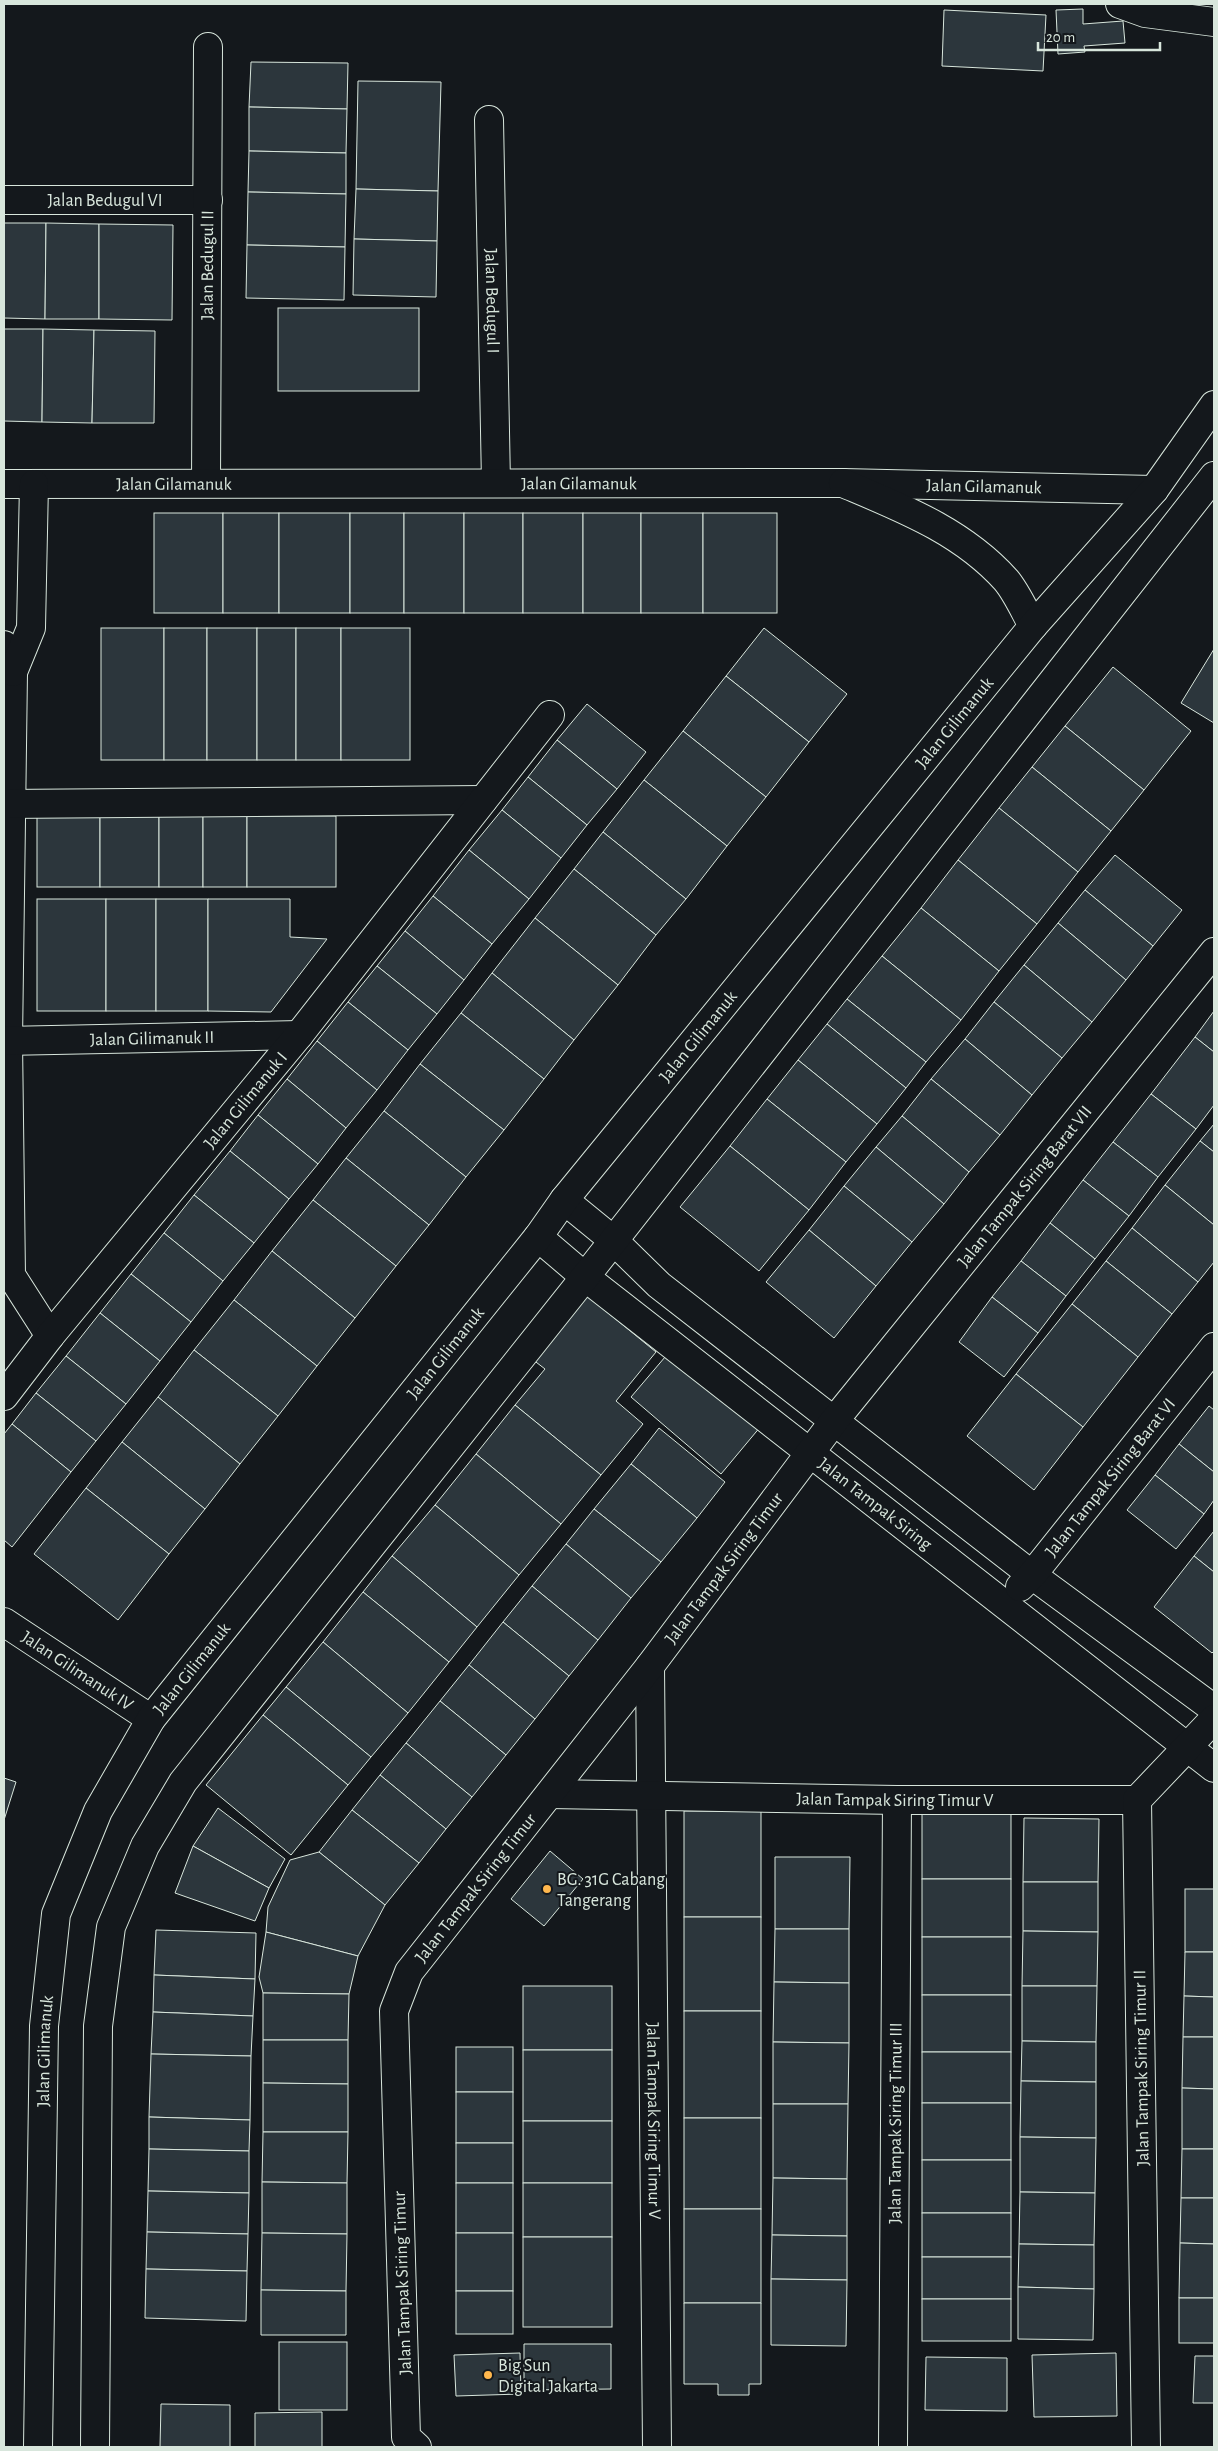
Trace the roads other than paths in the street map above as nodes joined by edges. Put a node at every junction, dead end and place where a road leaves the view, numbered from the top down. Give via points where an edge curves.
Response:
1 (1120, 4) edge
2 (1214, 22) edge
3 (208, 47) dead end
4 (489, 120) dead end
5 (4, 200) edge
6 (208, 200) junction
7 (1214, 405) edge
8 (206, 483) junction
9 (496, 483) junction
10 (843, 483) junction
11 (4, 484) edge
12 (34, 484) junction
13 (1154, 490) junction
14 (1210, 491) edge
15 (1033, 626) junction
16 (4, 645) edge
17 (13, 672) junction
18 (550, 715) dead end
19 (483, 800) junction
20 (8, 804) edge
21 (1214, 952) edge
22 (299, 1035) junction
23 (6, 1041) edge
24 (564, 1200) junction
25 (538, 1237) junction
26 (613, 1240) junction
27 (7, 1275) edge
28 (585, 1277) junction
29 (50, 1336) junction
30 (1214, 1347) edge
31 (4, 1396) edge
32 (834, 1421) junction
33 (810, 1452) junction
34 (1032, 1575) junction
35 (1003, 1603) junction
36 (4, 1622) edge
37 (650, 1666) junction
38 (1214, 1709) edge
39 (151, 1719) junction
40 (1214, 1719) edge
41 (1187, 1747) junction
42 (1214, 1768) edge
43 (550, 1794) junction
44 (653, 1795) junction
45 (897, 1800) junction
46 (1137, 1800) junction
47 (38, 2447) edge
48 (95, 2447) edge
49 (417, 2447) edge
50 (657, 2447) edge
51 (893, 2447) edge
52 (1146, 2447) edge

1 - 2 street via 1145,13
3 - 6 street, Jalan Bedugul II
4 - 9 street, Jalan Bedugul I
5 - 6 street, Jalan Bedugul VI
6 - 8 street, Jalan Bedugul II
7 - 13 street, Jalan Gilimanuk
8 - 9 street, Jalan Gilamanuk
8 - 12 street, Jalan Gilamanuk
9 - 10 street, Jalan Gilamanuk
10 - 13 street, Jalan Gilamanuk
10 - 15 street via 923,518 974,550 1007,582
11 - 12 street, Jalan Gilamanuk
12 - 17 street via 31,628
13 - 14 street, Jalan Gilamanuk
13 - 15 street, Jalan Gilimanuk
14 - 26 street
15 - 24 street, Jalan Gilimanuk
16 - 17 street
17 - 20 street
18 - 19 street, Jalan Gilimanuk I
19 - 20 street
19 - 22 street, Jalan Gilimanuk I
20 - 23 street
21 - 32 street, Jalan Tampak Siring Barat VII
22 - 23 street, Jalan Gilimanuk II
22 - 29 street, Jalan Gilimanuk I
23 - 27 street
24 - 25 street, Jalan Gilimanuk
24 - 26 street
25 - 28 street, Jalan Tampak Siring
25 - 39 street, Jalan Gilimanuk
26 - 28 street
26 - 32 street via 658,1284
27 - 29 street
28 - 33 street, Jalan Tampak Siring
28 - 48 street via 183,1782 145,1846 111,1926 98,2026
29 - 31 street, Jalan Gilimanuk I
30 - 34 street, Jalan Tampak Siring Barat VI
32 - 33 street, Jalan Tampak Siring Timur
32 - 34 street
33 - 35 street, Jalan Tampak Siring
33 - 37 street, Jalan Tampak Siring Timur
34 - 35 street, Jalan Tampak Siring Barat VI
34 - 38 street
35 - 41 street, Jalan Tampak Siring
36 - 39 street, Jalan Gilimanuk IV
37 - 43 street, Jalan Tampak Siring Timur
37 - 44 street, Jalan Tampak Siring Timur V
39 - 47 street, Jalan Gilimanuk via 98,1811 56,1914 44,2026
40 - 41 street
41 - 42 street, Jalan Tampak Siring
41 - 46 street
43 - 44 street, Jalan Tampak Siring Timur V
43 - 49 street, Jalan Tampak Siring Timur via 409,1972 394,2011 406,2437
44 - 45 street, Jalan Tampak Siring Timur V
44 - 50 street, Jalan Tampak Siring Timur V
45 - 46 street, Jalan Tampak Siring Timur V
45 - 51 street, Jalan Tampak Siring Timur III
46 - 52 street, Jalan Tampak Siring Timur II

